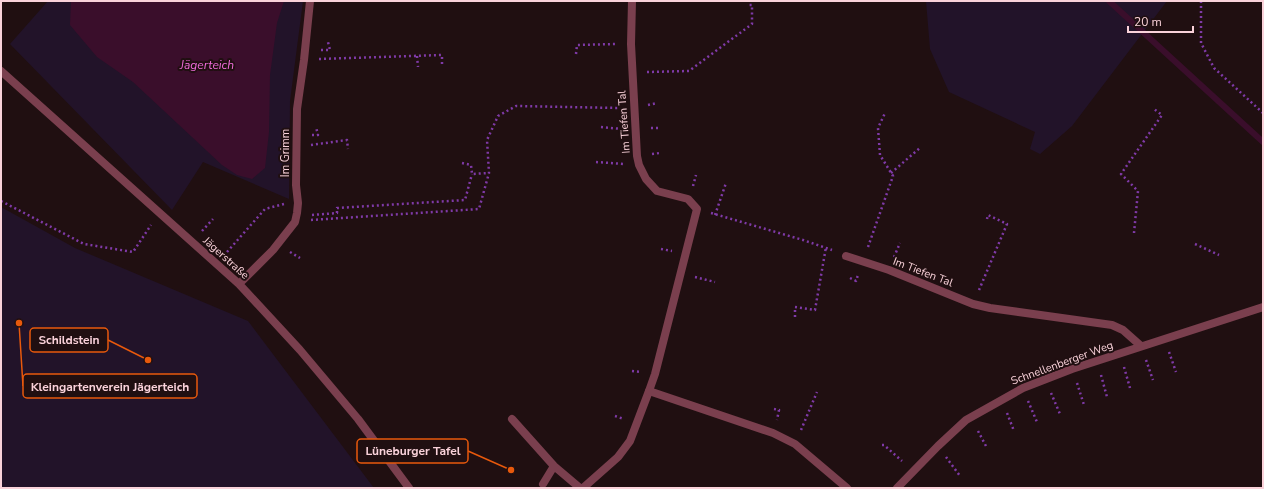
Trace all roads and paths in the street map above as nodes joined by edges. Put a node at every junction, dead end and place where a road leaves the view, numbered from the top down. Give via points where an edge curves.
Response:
1 (310, 1) edge
2 (632, 1) edge
3 (1201, 1) edge
4 (748, 5) dead end
5 (631, 44) junction
6 (576, 54) dead end
7 (417, 56) junction
8 (304, 60) junction
9 (442, 66) dead end
10 (418, 67) dead end
11 (1, 71) edge
12 (632, 72) junction
13 (634, 107) junction
14 (1154, 109) dead end
15 (885, 113) dead end
16 (1263, 113) edge
17 (600, 127) dead end
18 (636, 130) junction
19 (308, 145) dead end
20 (921, 147) dead end
21 (348, 149) dead end
22 (596, 162) dead end
23 (462, 163) dead end
24 (640, 165) junction
25 (489, 173) junction
26 (890, 173) junction
27 (472, 174) junction
28 (726, 183) dead end
29 (1, 200) edge
30 (697, 209) junction
31 (159, 213) junction
32 (297, 213) junction
33 (308, 215) dead end
34 (714, 215) junction
35 (213, 219) dead end
36 (986, 219) dead end
37 (295, 222) junction
38 (755, 222) dead end
39 (754, 226) junction
40 (781, 229) dead end
41 (780, 233) junction
42 (1134, 233) dead end
43 (207, 235) dead end
44 (804, 235) dead end
45 (803, 240) junction
46 (1195, 244) dead end
47 (826, 247) junction
48 (222, 248) dead end
49 (1219, 255) dead end
50 (846, 256) joint
51 (862, 262) junction
52 (681, 273) junction
53 (715, 282) dead end
54 (239, 284) junction
55 (973, 304) junction
56 (1263, 308) edge
57 (794, 317) dead end
58 (1165, 339) junction
59 (1141, 346) junction
60 (1119, 354) junction
61 (1097, 361) junction
62 (1072, 369) junction
63 (1176, 372) dead end
64 (1045, 379) junction
65 (1154, 380) dead end
66 (1023, 388) junction
67 (1130, 388) dead end
68 (649, 391) junction
69 (817, 392) dead end
70 (1107, 397) dead end
71 (1084, 405) dead end
72 (1060, 414) dead end
73 (971, 418) junction
74 (512, 419) dead end
75 (1037, 422) dead end
76 (795, 444) junction
77 (882, 445) dead end
78 (938, 446) junction
79 (987, 448) dead end
80 (554, 466) junction
81 (913, 472) junction
82 (960, 476) dead end
83 (544, 484) dead end
84 (408, 488) edge
85 (580, 488) edge
86 (583, 488) edge
87 (848, 488) edge
88 (897, 488) edge

1 - 8 street, Im Grimm
2 - 5 street, Im Tiefen Tal
3 - 16 path via 1201,43 1214,68
4 - 12 path via 752,5 752,24 689,71
5 - 6 path via 576,44
5 - 12 street, Im Tiefen Tal
7 - 8 path
7 - 9 path via 442,55
7 - 10 path
8 - 32 street, Im Grimm via 297,109
11 - 31 street, Jägerstraße
12 - 13 street, Im Tiefen Tal
13 - 18 street, Im Tiefen Tal
13 - 25 path via 516,106 498,116 487,140
14 - 42 path via 1162,115 1121,174 1138,191
15 - 26 path via 878,128 880,155
17 - 18 path
18 - 24 street, Im Tiefen Tal
19 - 21 path via 347,140
20 - 26 path
22 - 24 path
23 - 27 path via 472,165
24 - 30 street, Im Tiefen Tal via 646,179 657,190 688,199
25 - 27 path
25 - 37 path via 479,208
26 - 51 path via 893,176
27 - 33 path via 465,200 336,208 337,213
28 - 34 path
29 - 31 path via 84,244 134,252
30 - 34 path
30 - 52 street
31 - 54 street, Jägerstraße
32 - 37 street, Im Grimm
32 - 48 path via 286,204 265,209 226,252
34 - 39 path
35 - 43 path via 202,231
36 - 55 path via 988,215 1008,224
37 - 54 street, Im Grimm
38 - 39 path
39 - 41 path
40 - 41 path
41 - 45 path
44 - 45 path
45 - 47 path
46 - 49 path
47 - 50 path
47 - 57 path via 815,310 795,307
50 - 51 street, Im Tiefen Tal
51 - 55 street, Im Tiefen Tal via 889,270
52 - 53 path
52 - 68 street
54 - 84 street, Jägerstraße via 300,350 348,408
55 - 59 street, Im Tiefen Tal via 1112,325 1123,330
56 - 58 street, Schnellenberger Weg
58 - 59 street, Schnellenberger Weg
58 - 63 path
59 - 60 street, Schnellenberger Weg
59 - 65 path
60 - 61 street, Schnellenberger Weg
60 - 67 path
61 - 62 street, Schnellenberger Weg
61 - 70 path
62 - 64 street, Schnellenberger Weg
62 - 71 path
64 - 66 street, Schnellenberger Weg
64 - 72 path
66 - 73 street, Schnellenberger Weg
66 - 75 path
68 - 76 street via 773,433
68 - 86 street via 630,441 618,457
69 - 76 path
73 - 78 street, Schnellenberger Weg
73 - 79 path
74 - 80 street
76 - 87 street
77 - 81 path
78 - 81 street, Schnellenberger Weg
78 - 82 path
80 - 83 street
80 - 85 street
81 - 88 street, Schnellenberger Weg

